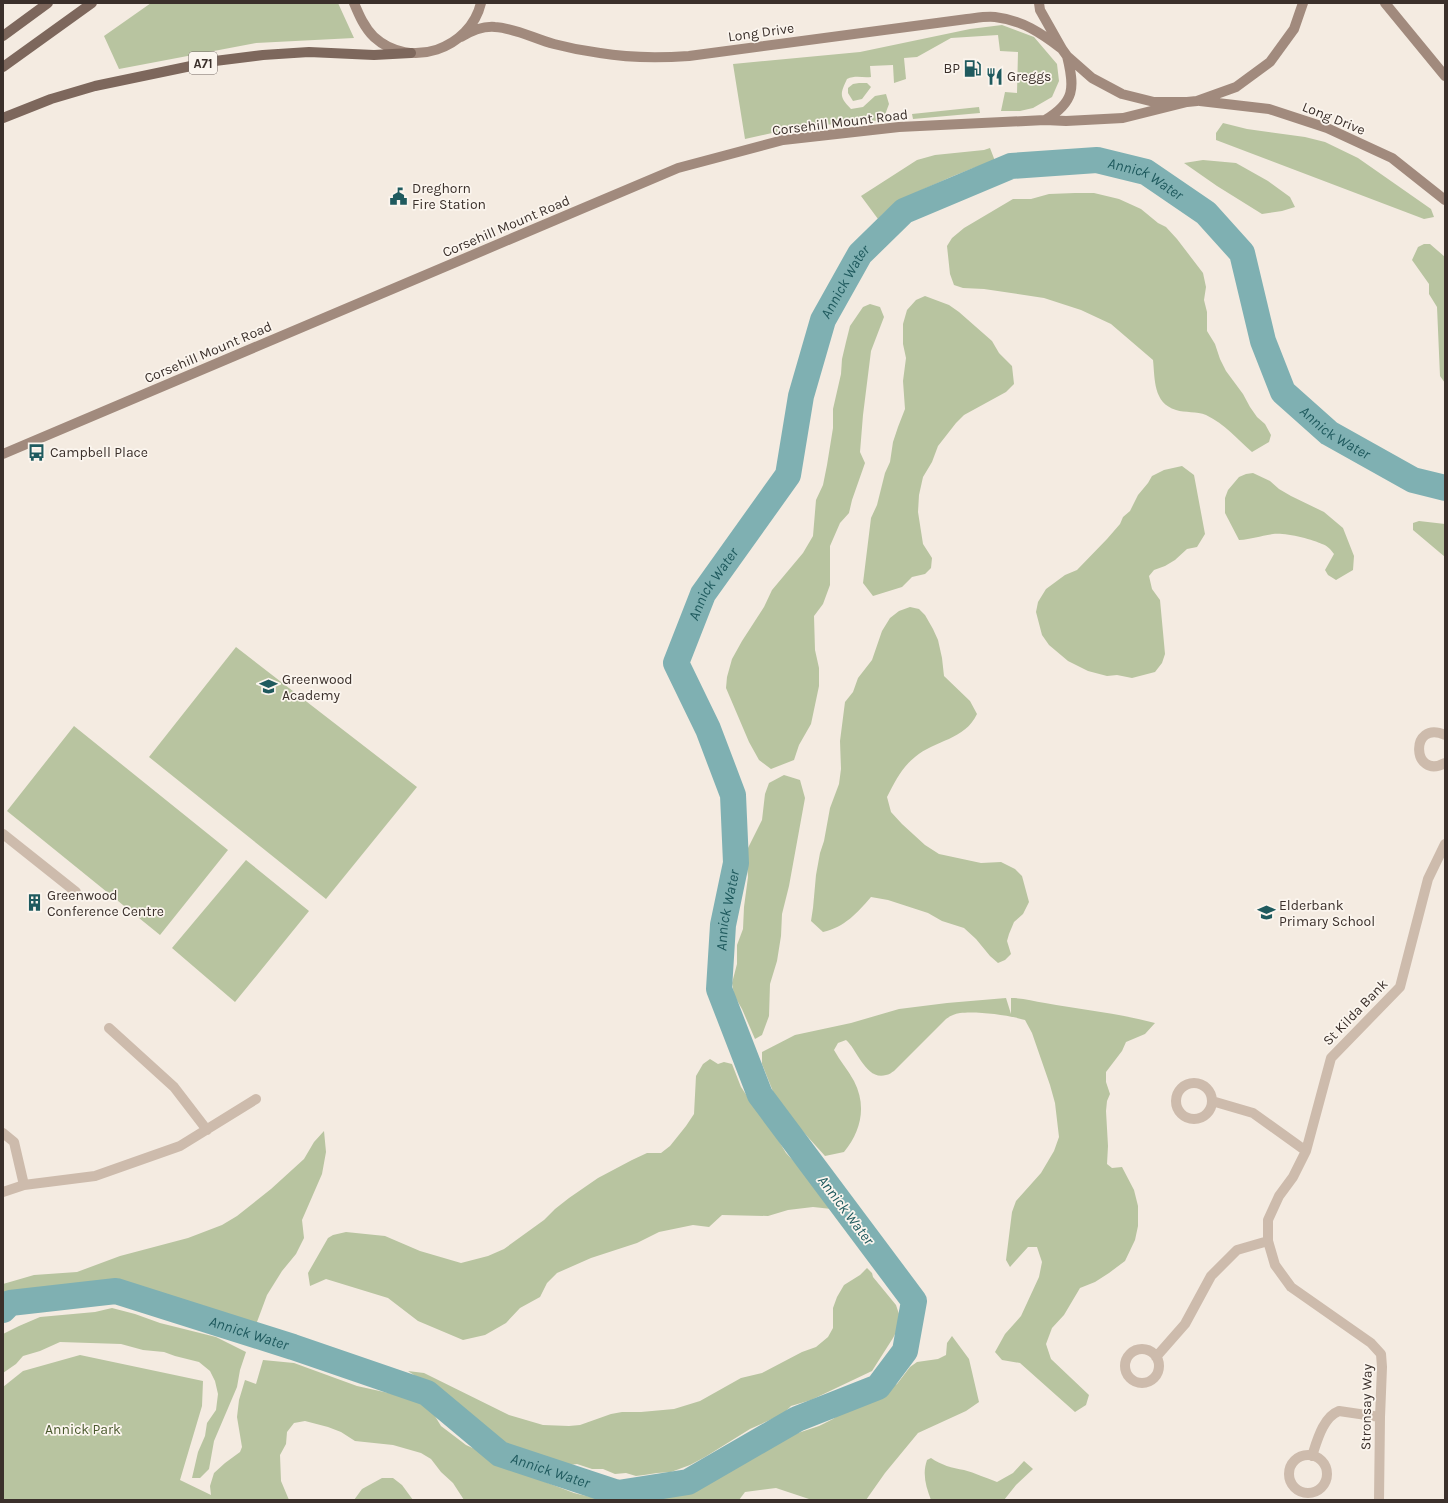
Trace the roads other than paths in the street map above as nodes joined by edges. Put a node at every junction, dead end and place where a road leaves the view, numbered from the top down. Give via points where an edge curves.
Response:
1 (48, 3) edge
2 (92, 3) edge
3 (354, 3) edge
4 (481, 3) edge
5 (1039, 3) edge
6 (1303, 3) edge
7 (1385, 3) edge
8 (3, 36) edge
9 (461, 37) junction
10 (411, 53) junction
11 (1065, 53) junction
12 (3, 67) edge
13 (1445, 76) edge
14 (1197, 100) junction
15 (1187, 102) junction
16 (3, 118) edge
17 (1045, 120) junction
18 (1445, 200) edge
19 (3, 454) edge
20 (1445, 735) edge
21 (1445, 763) edge
22 (3, 834) edge
23 (1445, 844) edge
24 (76, 892) dead end
25 (109, 1028) dead end
26 (256, 1099) dead end
27 (1212, 1101) dead end
28 (206, 1130) junction
29 (3, 1133) edge
30 (1306, 1151) junction
31 (24, 1185) junction
32 (3, 1192) edge
33 (1268, 1242) junction
34 (1312, 1301) joint
35 (1156, 1357) dead end
36 (1380, 1417) junction
37 (1312, 1456) dead end
38 (1379, 1500) edge

1 - 8 main road
2 - 12 main road
3 - 10 main road via 362,22 374,37 391,48
4 - 9 main road via 472,25
5 - 11 main road via 1040,10
6 - 14 main road via 1294,29 1270,62 1236,87
7 - 13 main road
9 - 10 main road via 440,49
9 - 11 main road, Long Drive via 473,31 494,27 602,54 665,58 994,17 1028,25
10 - 16 main road, A71 via 374,55 309,52 215,61 95,86 51,99
11 - 15 main road via 1092,78 1122,94 1154,102
11 - 17 main road via 1072,77 1071,91 1056,114
14 - 15 main road
14 - 18 main road, Long Drive via 1269,109 1327,128 1392,158
15 - 17 main road, Corsehill Mount Road via 1123,118 1066,122
17 - 19 main road, Corsehill Mount Road via 899,127 783,140 678,168
20 - 21 street via 1440,732 1429,733 1419,743 1418,749 1420,757 1429,765 1438,766
22 - 24 street
23 - 30 street, St Kilda Bank via 1428,879 1400,987 1331,1058
25 - 28 street via 174,1087
26 - 28 street
27 - 30 street via 1253,1113
28 - 31 street via 180,1146 95,1176
29 - 31 street via 14,1142
30 - 33 street, St Kilda Bank via 1268,1220
31 - 32 street
33 - 34 street, St Kilda Bank via 1275,1265 1291,1286
33 - 35 street via 1238,1250 1211,1276 1185,1324
34 - 36 street, Stronsay Way via 1371,1343 1381,1354
36 - 37 street via 1339,1411 1334,1413 1320,1432
36 - 38 street, Stronsay Way

